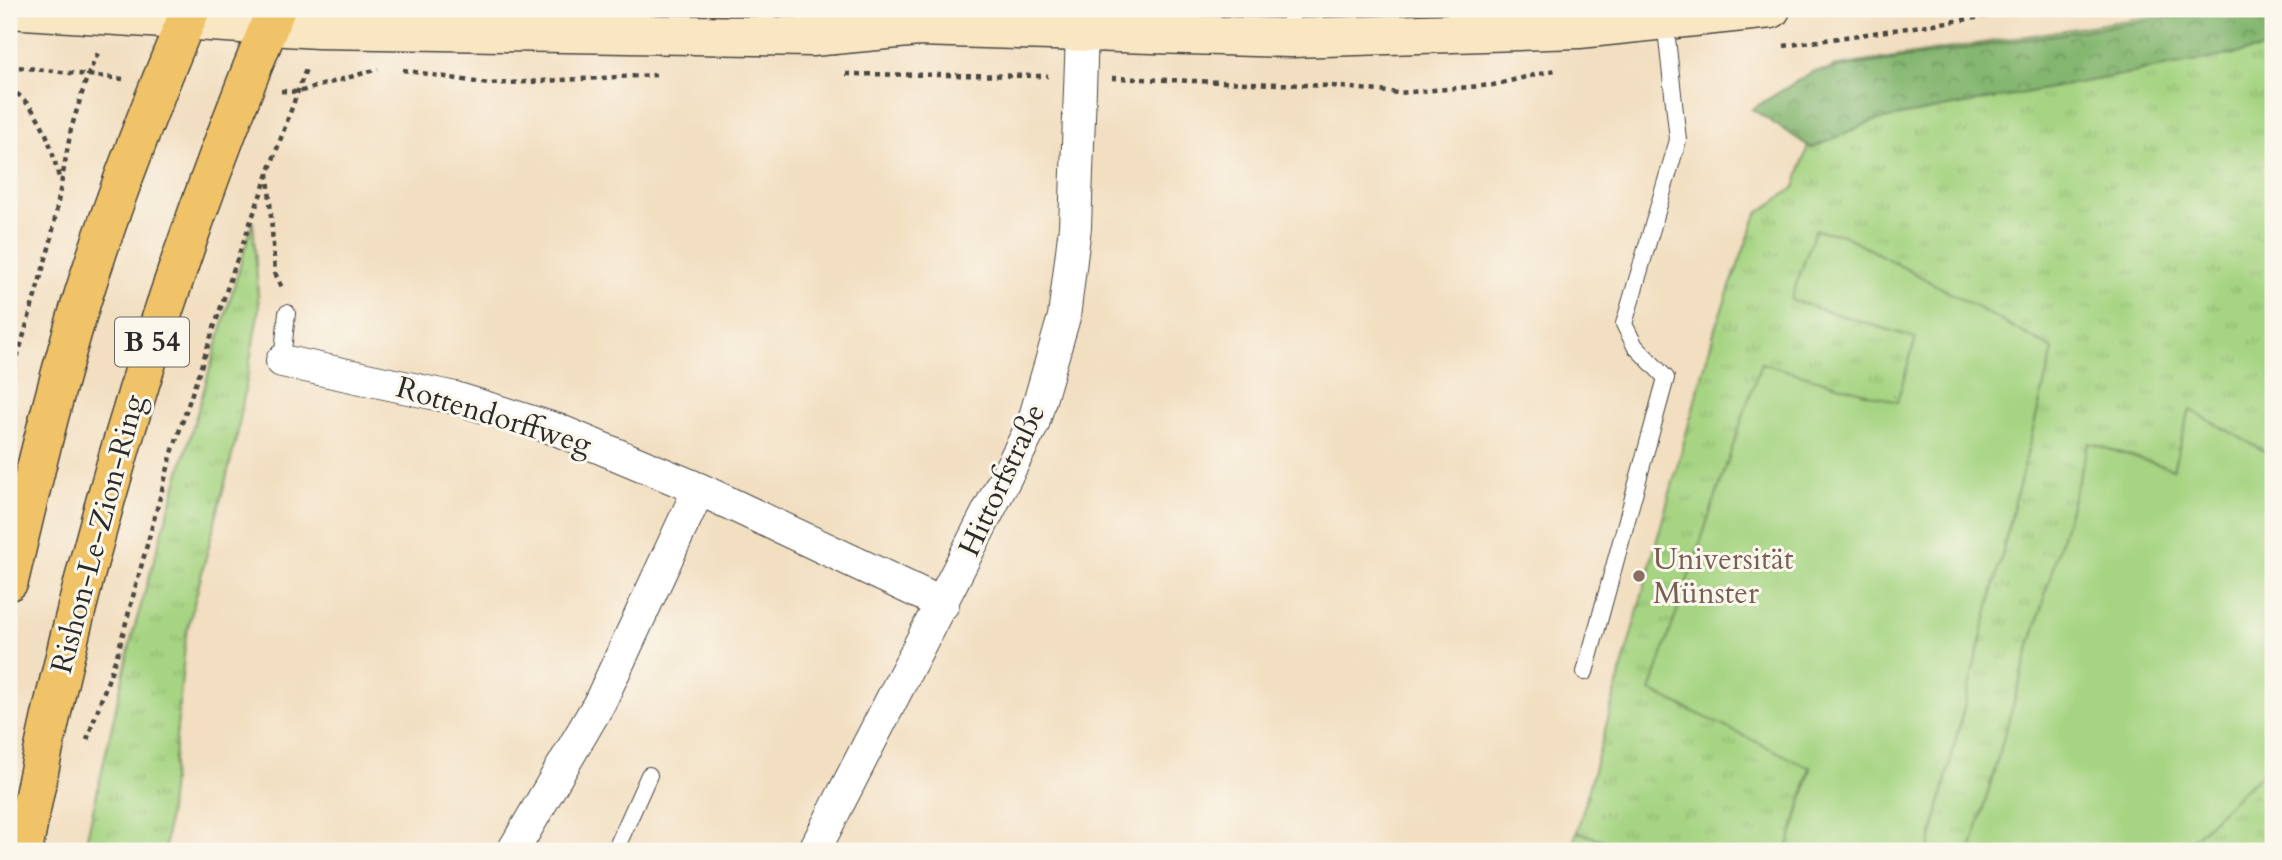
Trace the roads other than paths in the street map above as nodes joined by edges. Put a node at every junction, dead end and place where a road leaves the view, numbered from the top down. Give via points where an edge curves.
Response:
1 (9, 9) edge
2 (849, 9) edge
3 (1771, 9) edge
4 (188, 15) edge
5 (272, 18) edge
6 (1665, 20) junction
7 (1291, 23) edge
8 (919, 27) junction
9 (1082, 34) junction
10 (287, 313) road end
11 (282, 360) joint
12 (699, 489) junction
13 (9, 581) edge
14 (943, 604) junction
15 (1585, 672) dead end
16 (649, 775) dead end
17 (23, 851) edge
18 (513, 851) edge
19 (615, 851) edge
20 (814, 851) edge

1 - 4 main road
2 - 8 main road
3 - 6 main road
4 - 5 main road
4 - 13 main road, B 54 via 81,302
5 - 8 main road via 813,37
5 - 17 main road, Rishon-Le-Zion-Ring / B 54 via 195,215 130,411 80,587
6 - 7 main road via 1552,30
6 - 15 lane via 1678,140 1624,324 1635,346 1667,378
7 - 9 main road
8 - 9 main road
9 - 14 street, Hittorfstraße via 1075,227 1064,317 1033,424
10 - 11 lane
11 - 12 street, Rottendorffweg via 455,398 558,430
12 - 14 street, Rottendorffweg
12 - 18 street via 600,702
14 - 20 street, Hittorfstraße
16 - 19 lane

